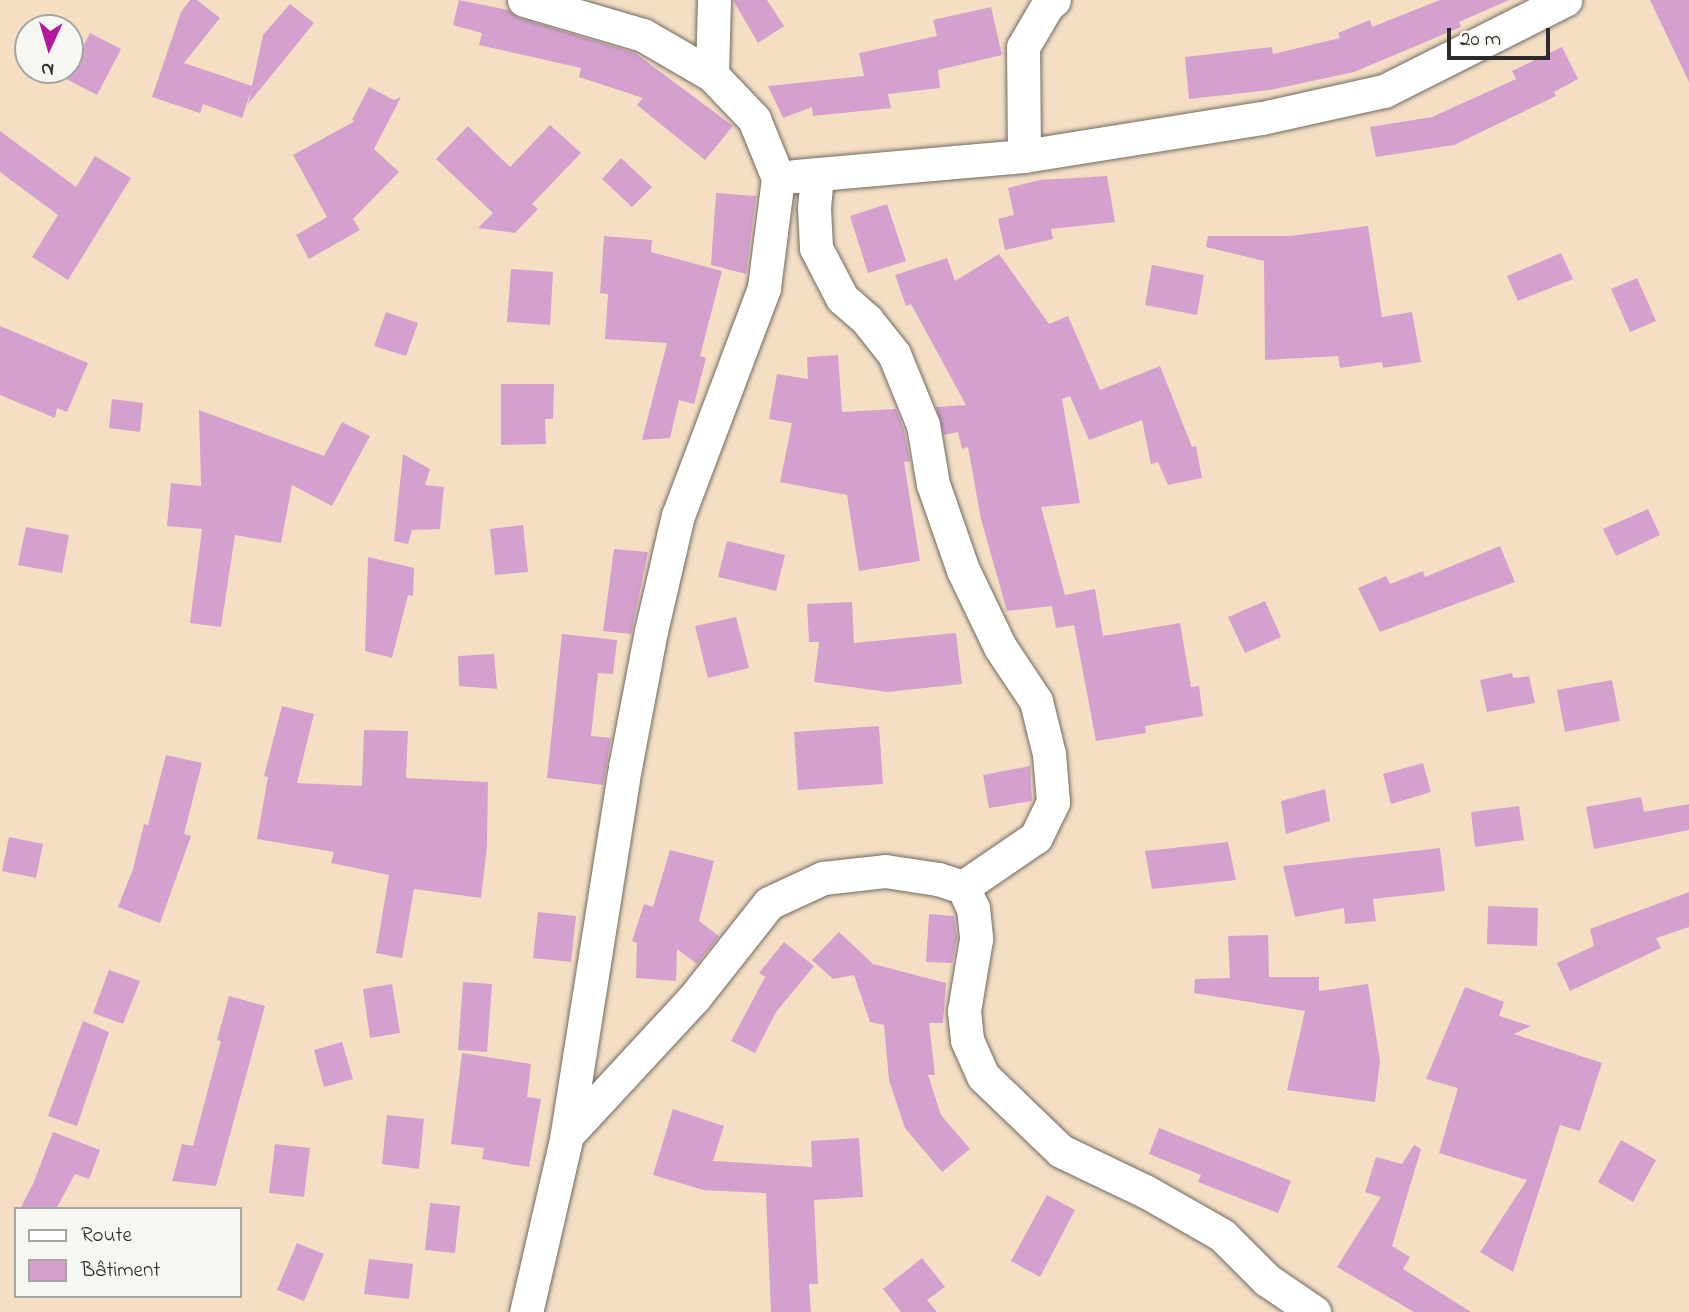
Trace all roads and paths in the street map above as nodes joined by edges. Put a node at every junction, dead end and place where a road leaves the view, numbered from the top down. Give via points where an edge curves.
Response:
1 (524, 0) edge
2 (714, 0) edge
3 (1054, 0) edge
4 (1564, 0) edge
5 (712, 75) junction
6 (1024, 156) junction
7 (817, 174) junction
8 (778, 178) junction
9 (963, 887) junction
10 (567, 1135) junction
11 (526, 1312) edge
12 (1314, 1312) edge

1 - 5 street via 643,35
2 - 5 street
3 - 6 street via 1023,47
4 - 6 street via 1384,90 1262,118
5 - 8 street via 754,119
6 - 7 street
7 - 8 street
7 - 9 street via 816,248 842,298 894,354 923,425 933,484 963,570 1000,647 1036,701 1049,754 1053,802 1036,837
8 - 10 street via 764,288 678,515 651,631
9 - 10 street via 885,871 823,878 769,902 694,998
9 - 12 street via 973,908 976,939 964,1011 967,1040 983,1076 1061,1151 1222,1235 1267,1280
10 - 11 street

